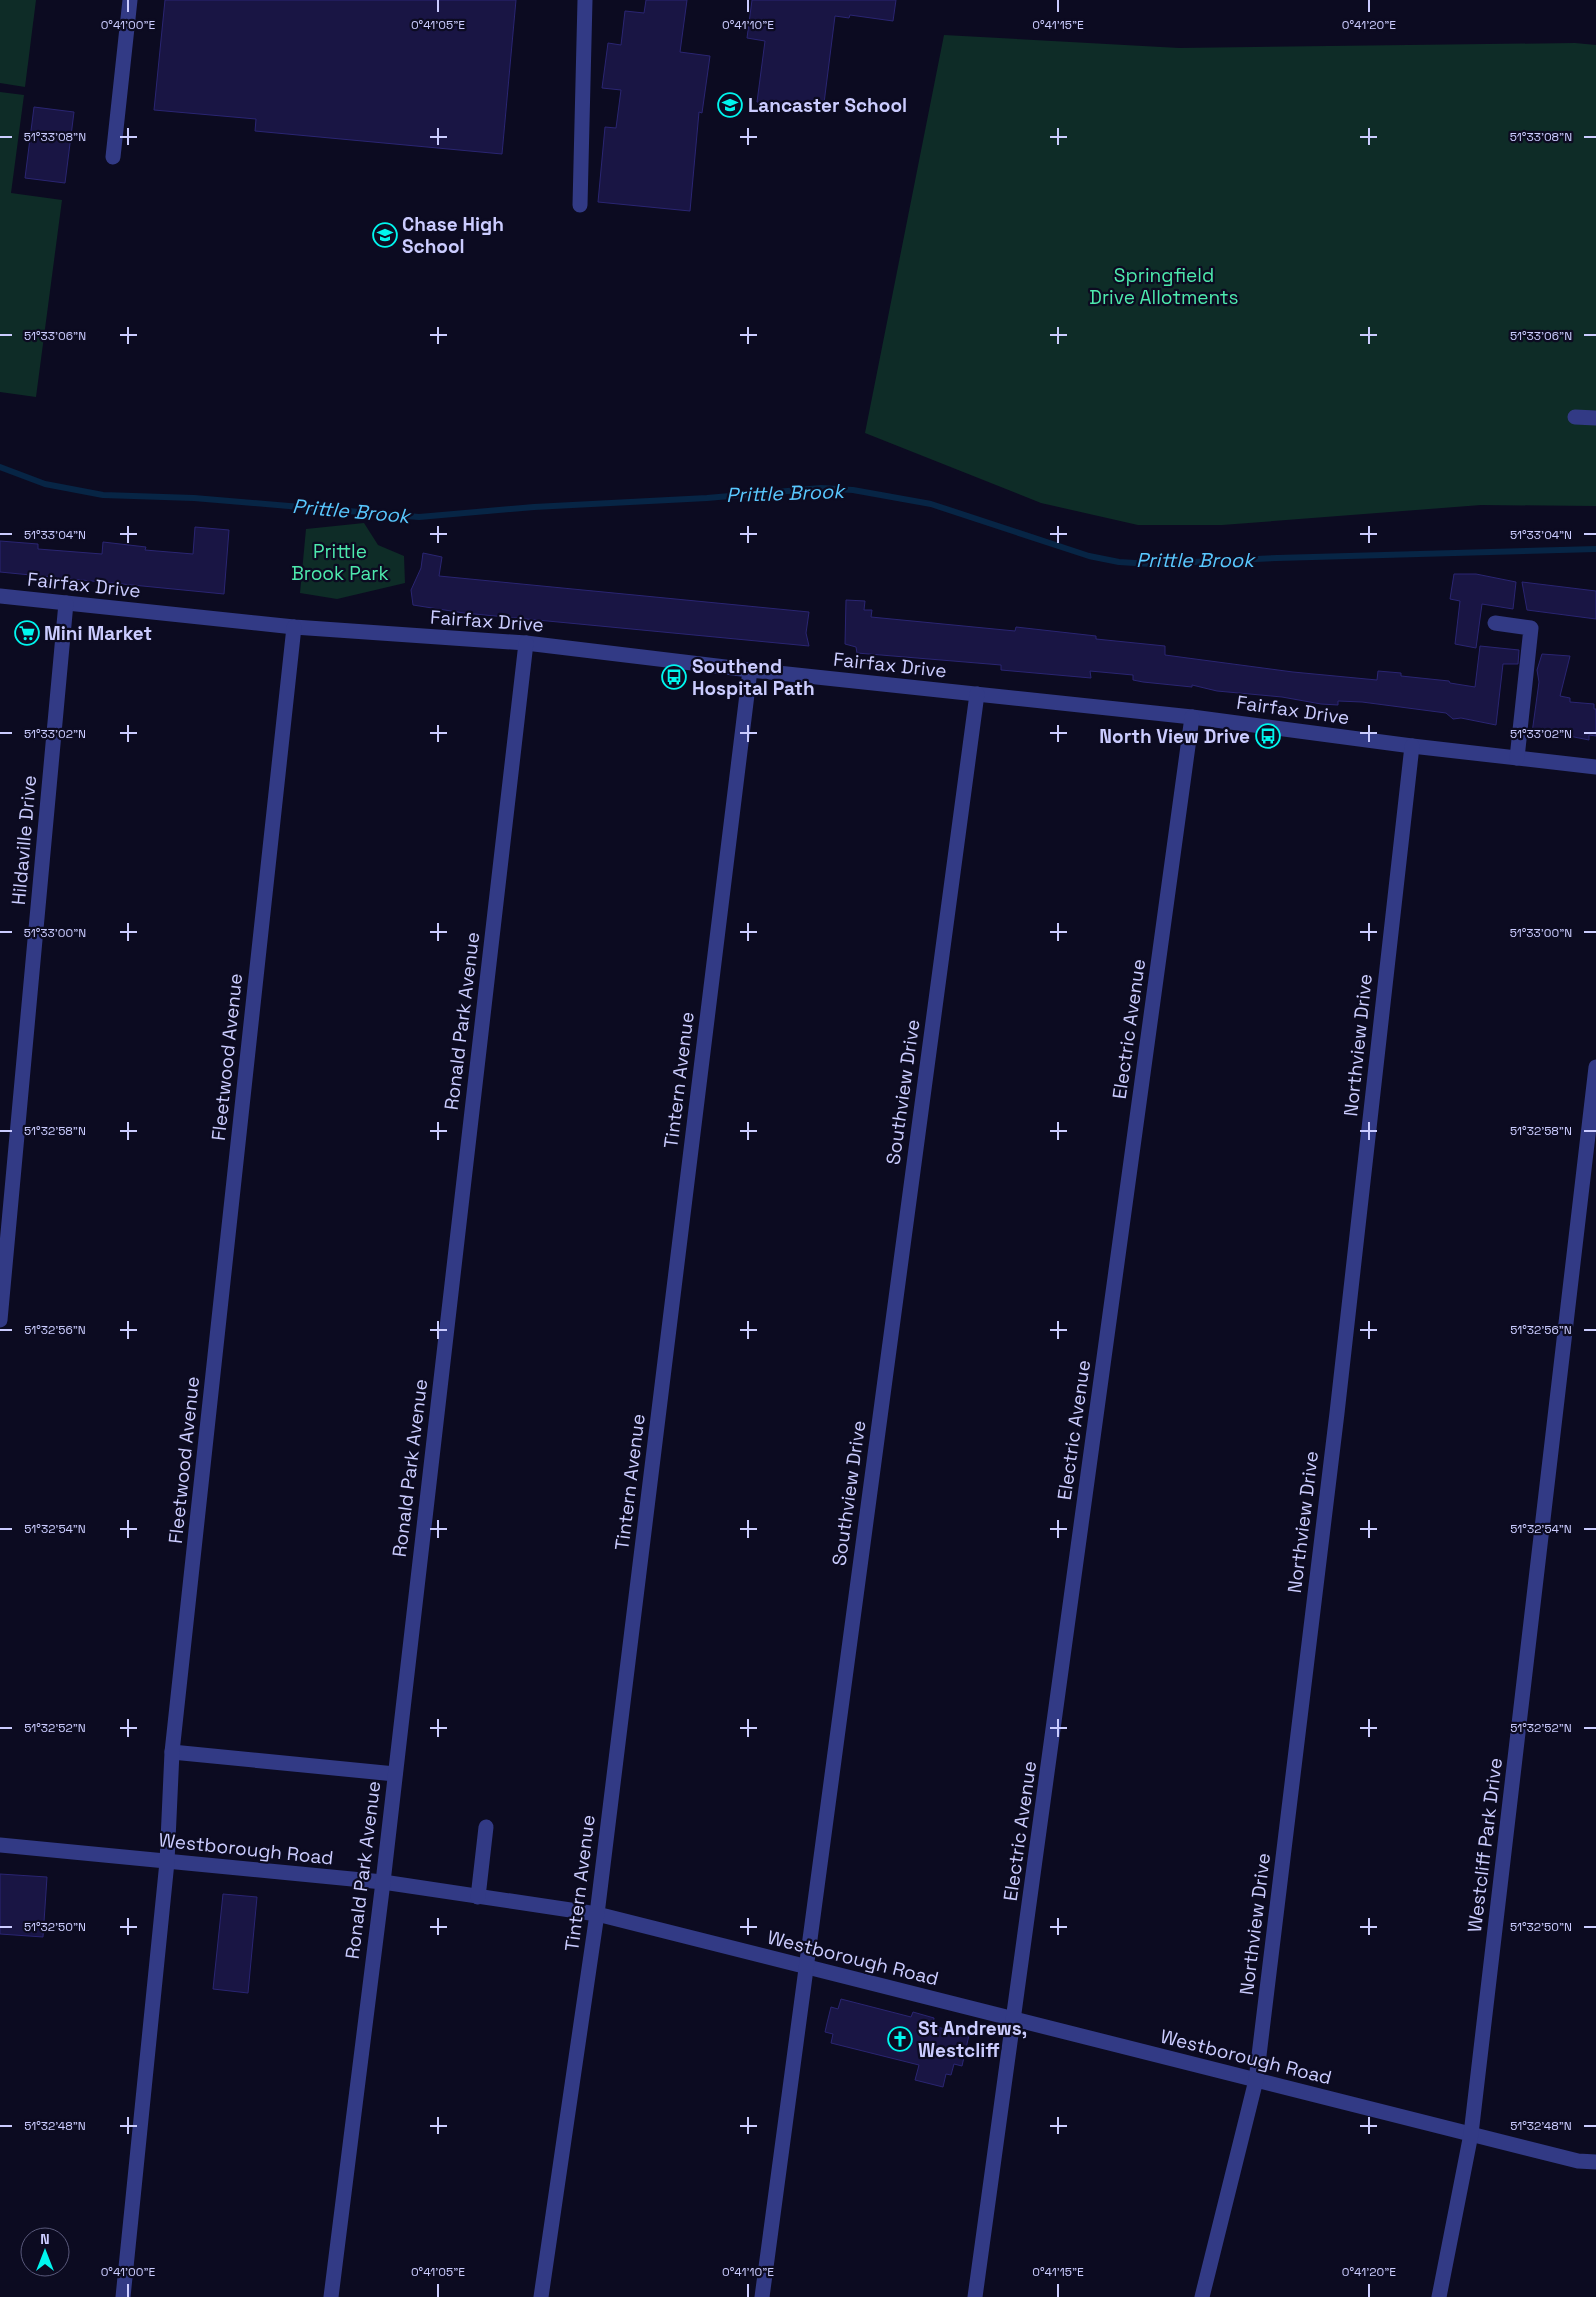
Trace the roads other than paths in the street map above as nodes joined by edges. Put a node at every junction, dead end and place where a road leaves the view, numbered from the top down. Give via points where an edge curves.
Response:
1 (130, 0) edge
2 (585, 0) edge
3 (113, 157) dead end
4 (580, 205) dead end
5 (1576, 417) dead end
6 (1596, 418) edge
7 (0, 596) edge
8 (66, 603) junction
9 (1495, 623) dead end
10 (294, 628) junction
11 (526, 643) junction
12 (750, 670) junction
13 (977, 694) junction
14 (1192, 717) junction
15 (1412, 746) junction
16 (1516, 758) junction
17 (1596, 766) edge
18 (1596, 1067) edge
19 (0, 1320) edge
20 (172, 1752) junction
21 (395, 1774) junction
22 (486, 1827) dead end
23 (0, 1845) edge
24 (167, 1862) junction
25 (383, 1882) junction
26 (478, 1897) junction
27 (597, 1914) junction
28 (805, 1967) junction
29 (1014, 2019) junction
30 (1256, 2080) junction
31 (1471, 2134) junction
32 (1596, 2162) edge
33 (123, 2297) edge
34 (331, 2297) edge
35 (542, 2297) edge
36 (762, 2297) edge
37 (975, 2297) edge
38 (1202, 2297) edge
39 (1439, 2297) edge

1 - 3 street
2 - 4 street
5 - 6 street
7 - 8 street, Fairfax Drive
8 - 10 street, Fairfax Drive
8 - 19 street, Hildaville Drive
9 - 16 street via 1531,628
10 - 11 street, Fairfax Drive
10 - 20 street, Fleetwood Avenue
11 - 12 street, Fairfax Drive
11 - 21 street, Ronald Park Avenue
12 - 13 street, Fairfax Drive
12 - 27 street, Tintern Avenue
13 - 14 street, Fairfax Drive
13 - 28 street, Southview Drive
14 - 15 street, Fairfax Drive
14 - 29 street, Electric Avenue
15 - 16 street, Fairfax Drive
15 - 30 street, Northview Drive via 1338,1403
16 - 17 street, Fairfax Drive
18 - 31 street, Westcliff Park Drive
20 - 21 street
20 - 24 street, Fleetwood Avenue
21 - 25 street, Ronald Park Avenue
22 - 26 street
23 - 24 street, Westborough Road
24 - 25 street, Westborough Road
24 - 33 street, Fleetwood Avenue
25 - 26 street, Westborough Road
25 - 34 street, Ronald Park Avenue
26 - 27 street, Westborough Road
27 - 28 street, Westborough Road
27 - 35 street, Tintern Avenue
28 - 29 street, Westborough Road
28 - 36 street, Southview Drive
29 - 30 street, Westborough Road
29 - 37 street, Electric Avenue
30 - 31 street, Westborough Road
30 - 38 street, Northview Drive
31 - 32 street, Westborough Road via 1578,2161
31 - 39 street, Westcliff Park Drive

